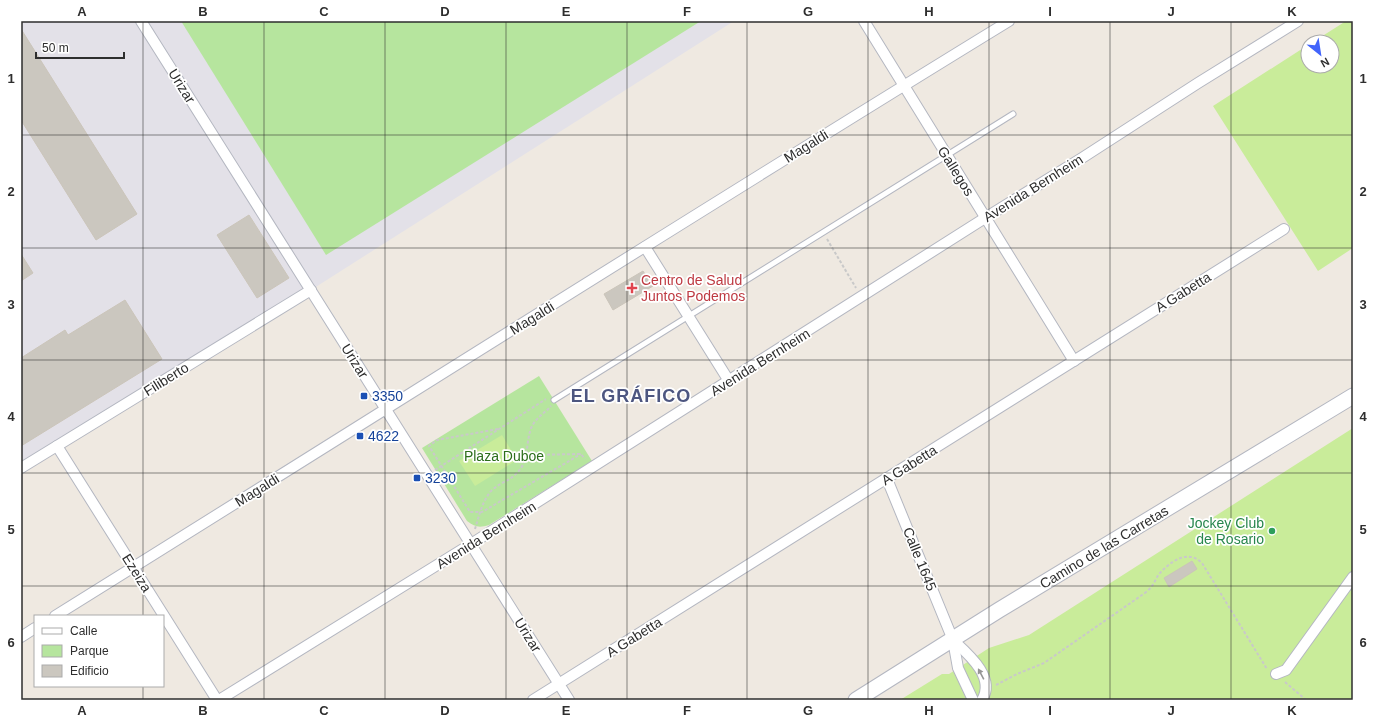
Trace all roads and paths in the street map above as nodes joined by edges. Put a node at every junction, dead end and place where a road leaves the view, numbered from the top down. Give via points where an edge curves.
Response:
1 (141, 21) edge
2 (864, 21) edge
3 (1009, 21) edge
4 (1298, 21) edge
5 (904, 86) junction
6 (1013, 114) dead end
7 (947, 156) junction
8 (985, 218) junction
9 (1284, 229) dead end
10 (823, 233) junction
11 (645, 247) junction
12 (310, 290) junction
13 (861, 297) junction
14 (689, 316) junction
15 (1074, 361) junction
16 (730, 381) junction
17 (1353, 396) edge
18 (554, 400) junction
19 (386, 410) junction
20 (500, 429) junction
21 (57, 446) junction
22 (527, 454) junction
23 (441, 466) junction
24 (21, 468) edge
25 (427, 475) junction
26 (887, 479) junction
27 (480, 512) junction
28 (471, 544) junction
29 (133, 567) junction
30 (1353, 577) edge
31 (57, 615) edge
32 (164, 615) edge
33 (164, 616) edge
34 (34, 629) edge
35 (21, 637) edge
36 (953, 640) junction
37 (1276, 674) junction
38 (559, 684) junction
39 (984, 695) edge
40 (218, 700) edge
41 (533, 700) edge
42 (569, 700) edge
43 (856, 700) edge
44 (974, 700) edge
45 (1306, 700) edge

1 - 12 street, Urizar
2 - 5 street, Gallegos
3 - 5 street, Magaldi
4 - 8 street, Avenida Bernheim
5 - 7 street, Gallegos
5 - 11 street, Magaldi
6 - 7 lane
7 - 8 street, Gallegos
7 - 10 lane
8 - 13 street, Avenida Bernheim
8 - 15 street, Gallegos
9 - 15 street, A Gabetta
10 - 13 path
10 - 14 lane
11 - 14 street
11 - 19 street, Magaldi
12 - 19 street, Urizar
12 - 21 street, Filiberto
13 - 16 street, Avenida Bernheim
14 - 16 street
14 - 18 lane
15 - 26 street, A Gabetta
16 - 28 street, Avenida Bernheim
17 - 36 street, Camino de las Carretas
18 - 20 path via 547,399
18 - 22 path via 532,427
19 - 25 street, Urizar
19 - 29 street, Magaldi
20 - 23 path
20 - 23 path via 437,440 429,446
21 - 24 street, Filiberto
21 - 29 street, Ezeiza
22 - 27 path via 522,467 514,477 492,490
22 - 27 path via 581,454
23 - 25 path
23 - 27 path via 470,512
25 - 28 street, Urizar
26 - 36 street, Calle 1645
26 - 38 street, A Gabetta
27 - 28 path
28 - 38 street, Urizar
28 - 40 street, Avenida Bernheim
29 - 31 street, Magaldi
29 - 32 street, Ezeiza
30 - 37 street via 1286,670
33 - 40 street, Ezeiza
34 - 35 street
39 -> 36 street via 984,678 973,659
36 - 43 street, Camino de las Carretas
36 - 44 street via 958,668
37 - 39 path via 1267,670 1202,563 1197,557 1185,556 1159,574 1152,587 1142,596 1044,663 1017,674
37 - 45 path
38 - 41 street, A Gabetta
38 - 42 street, Urizar

